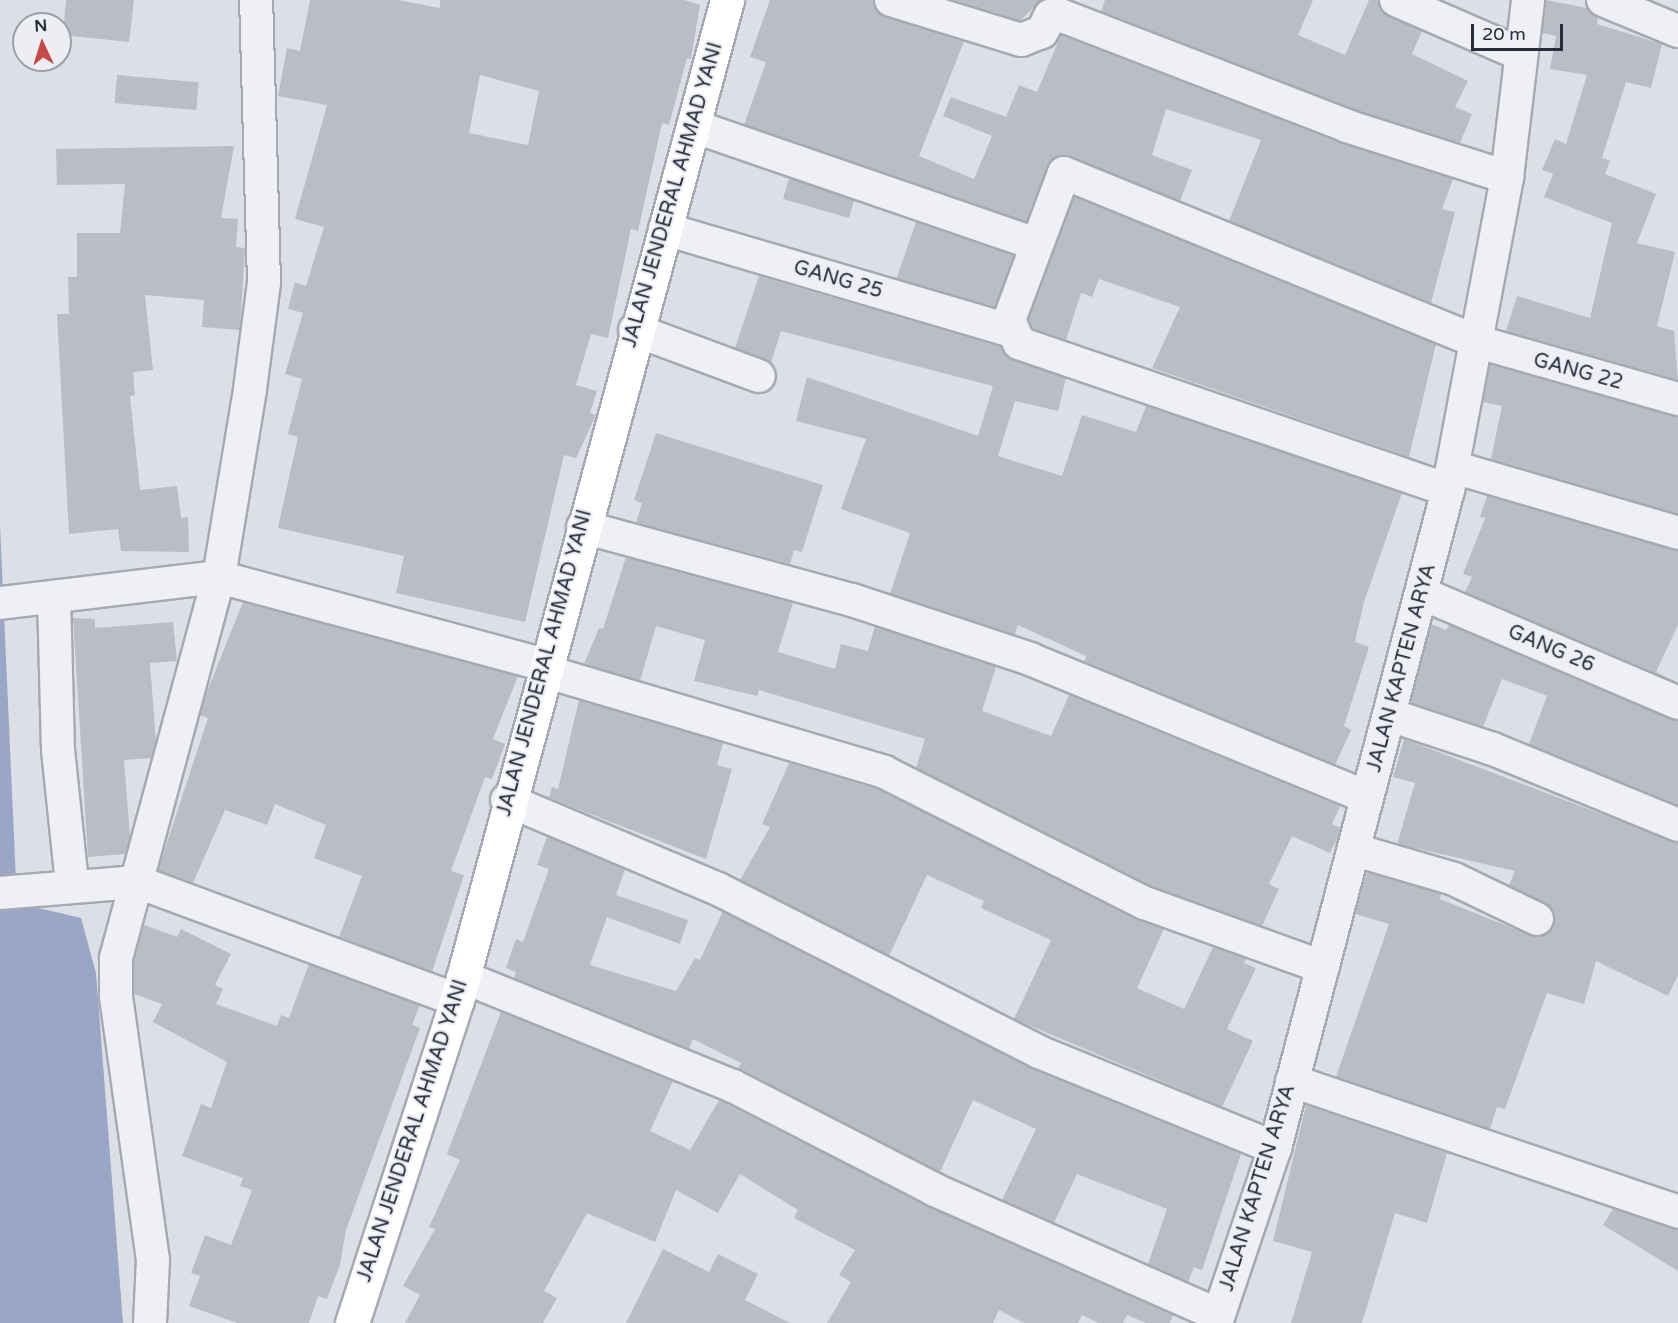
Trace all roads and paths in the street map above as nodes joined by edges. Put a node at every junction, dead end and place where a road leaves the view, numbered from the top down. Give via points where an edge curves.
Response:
1 (256, 0) edge
2 (728, 0) edge
3 (891, 0) edge
4 (1396, 0) edge
5 (1528, 0) edge
6 (1603, 0) edge
7 (1678, 31) edge
8 (1518, 53) junction
9 (693, 126) junction
10 (1507, 177) junction
11 (665, 229) junction
12 (1035, 244) junction
13 (635, 330) junction
14 (1011, 331) junction
15 (1478, 342) junction
16 (759, 376) dead end
17 (1678, 399) edge
18 (1451, 478) junction
19 (583, 527) junction
20 (1678, 533) edge
21 (219, 577) junction
22 (1423, 594) junction
23 (44, 598) junction
24 (0, 603) edge
25 (545, 668) junction
26 (1678, 703) edge
27 (1390, 715) junction
28 (1366, 797) junction
29 (507, 800) junction
30 (1678, 825) edge
31 (1355, 850) junction
32 (138, 882) junction
33 (72, 884) junction
34 (0, 892) edge
35 (1537, 919) dead end
36 (1323, 967) junction
37 (460, 989) junction
38 (1292, 1081) junction
39 (1275, 1148) junction
40 (1678, 1212) edge
41 (1218, 1319) edge
42 (150, 1323) edge
43 (352, 1323) edge

1 - 21 street via 264,282
2 - 9 main road, JALAN JENDERAL AHMAD YANI
3 - 10 street via 1021,40 1042,32 1050,16 1060,15 1347,126
4 - 8 street
5 - 8 street, JALAN KAPTEN ARYA
6 - 7 street
8 - 10 street, JALAN KAPTEN ARYA
9 - 11 main road, JALAN JENDERAL AHMAD YANI
9 - 12 street
10 - 15 street, JALAN KAPTEN ARYA
11 - 13 main road, JALAN JENDERAL AHMAD YANI
11 - 14 street, GANG 25
12 - 14 street via 1009,320
12 - 15 street, GANG 22 via 1064,173
13 - 16 street
13 - 19 main road, JALAN JENDERAL AHMAD YANI
14 - 18 street via 1018,343 1162,396
15 - 17 street, GANG 22
15 - 18 street, JALAN KAPTEN ARYA
18 - 20 street
18 - 22 street, JALAN KAPTEN ARYA
19 - 25 main road, JALAN JENDERAL AHMAD YANI
19 - 28 street via 852,600 1030,659
21 - 23 street
21 - 25 street
21 - 32 street
22 - 26 street, GANG 26
22 - 27 street, JALAN KAPTEN ARYA
23 - 24 street
23 - 33 street
25 - 29 main road, JALAN JENDERAL AHMAD YANI
25 - 36 street via 884,772 1145,903
27 - 28 street, JALAN KAPTEN ARYA
27 - 30 street via 1493,749
28 - 31 street, JALAN KAPTEN ARYA
29 - 37 main road, JALAN JENDERAL AHMAD YANI
29 - 39 street via 718,889 1039,1052
31 - 35 street via 1454,879
31 - 36 street, JALAN KAPTEN ARYA
32 - 33 street
32 - 37 street
32 - 42 street via 116,958 116,996 153,1260
33 - 34 street
36 - 38 street, JALAN KAPTEN ARYA
37 - 41 street via 733,1086 935,1190
37 - 43 main road, JALAN JENDERAL AHMAD YANI
38 - 39 street, JALAN KAPTEN ARYA
38 - 40 street
39 - 41 street, JALAN KAPTEN ARYA

